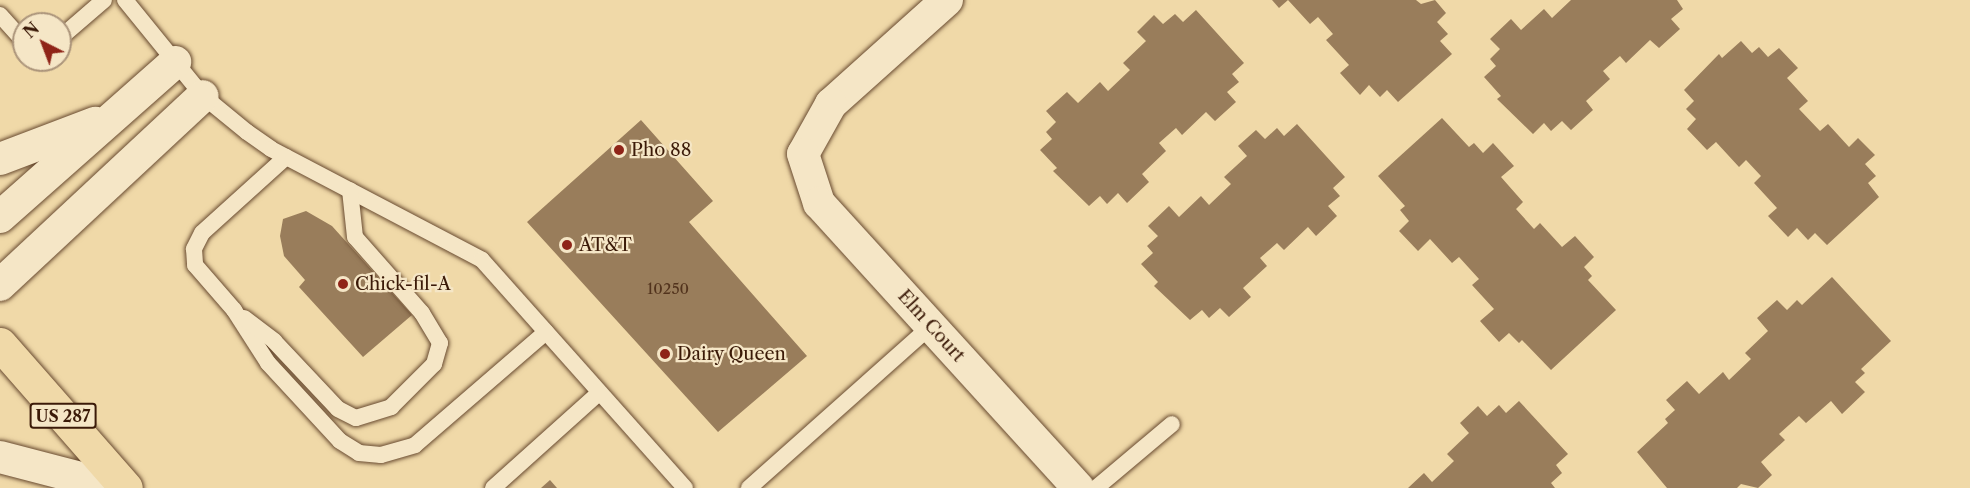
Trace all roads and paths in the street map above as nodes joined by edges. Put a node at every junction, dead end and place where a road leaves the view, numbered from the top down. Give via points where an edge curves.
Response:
1 (104, 0) edge
2 (125, 0) edge
3 (946, 0) edge
4 (0, 15) edge
5 (12, 28) edge
6 (72, 28) edge
7 (175, 62) junction
8 (203, 96) junction
9 (115, 115) junction
10 (286, 157) junction
11 (0, 159) edge
12 (350, 190) junction
13 (0, 217) edge
14 (0, 285) edge
15 (234, 310) junction
16 (931, 326) junction
17 (546, 332) junction
18 (0, 344) edge
19 (599, 393) junction
20 (1172, 424) dead end
21 (0, 457) edge
22 (119, 488) edge
23 (126, 488) edge
24 (493, 488) edge
25 (684, 488) edge
26 (749, 488) edge
27 (1078, 488) edge
28 (1096, 488) edge

1 - 6 lane
2 - 7 lane
3 - 16 street, Elm Court via 831,104 803,154 819,202
4 - 5 lane
7 - 8 lane
7 - 9 street
8 - 10 lane via 246,132
8 - 14 street
9 - 11 street
9 - 13 street
10 - 12 lane
10 - 15 lane via 202,233 194,249 195,264
12 - 15 lane via 355,237 422,313 440,343 435,364 391,407 356,418 338,409 274,340
12 - 17 lane via 482,260
15 - 17 lane via 268,363 340,441 359,453 381,455 415,445
16 - 26 lane
16 - 27 street, Elm Court
17 - 19 lane
18 - 23 main road, US 287
19 - 24 lane
19 - 25 lane
20 - 28 lane
21 - 22 street

